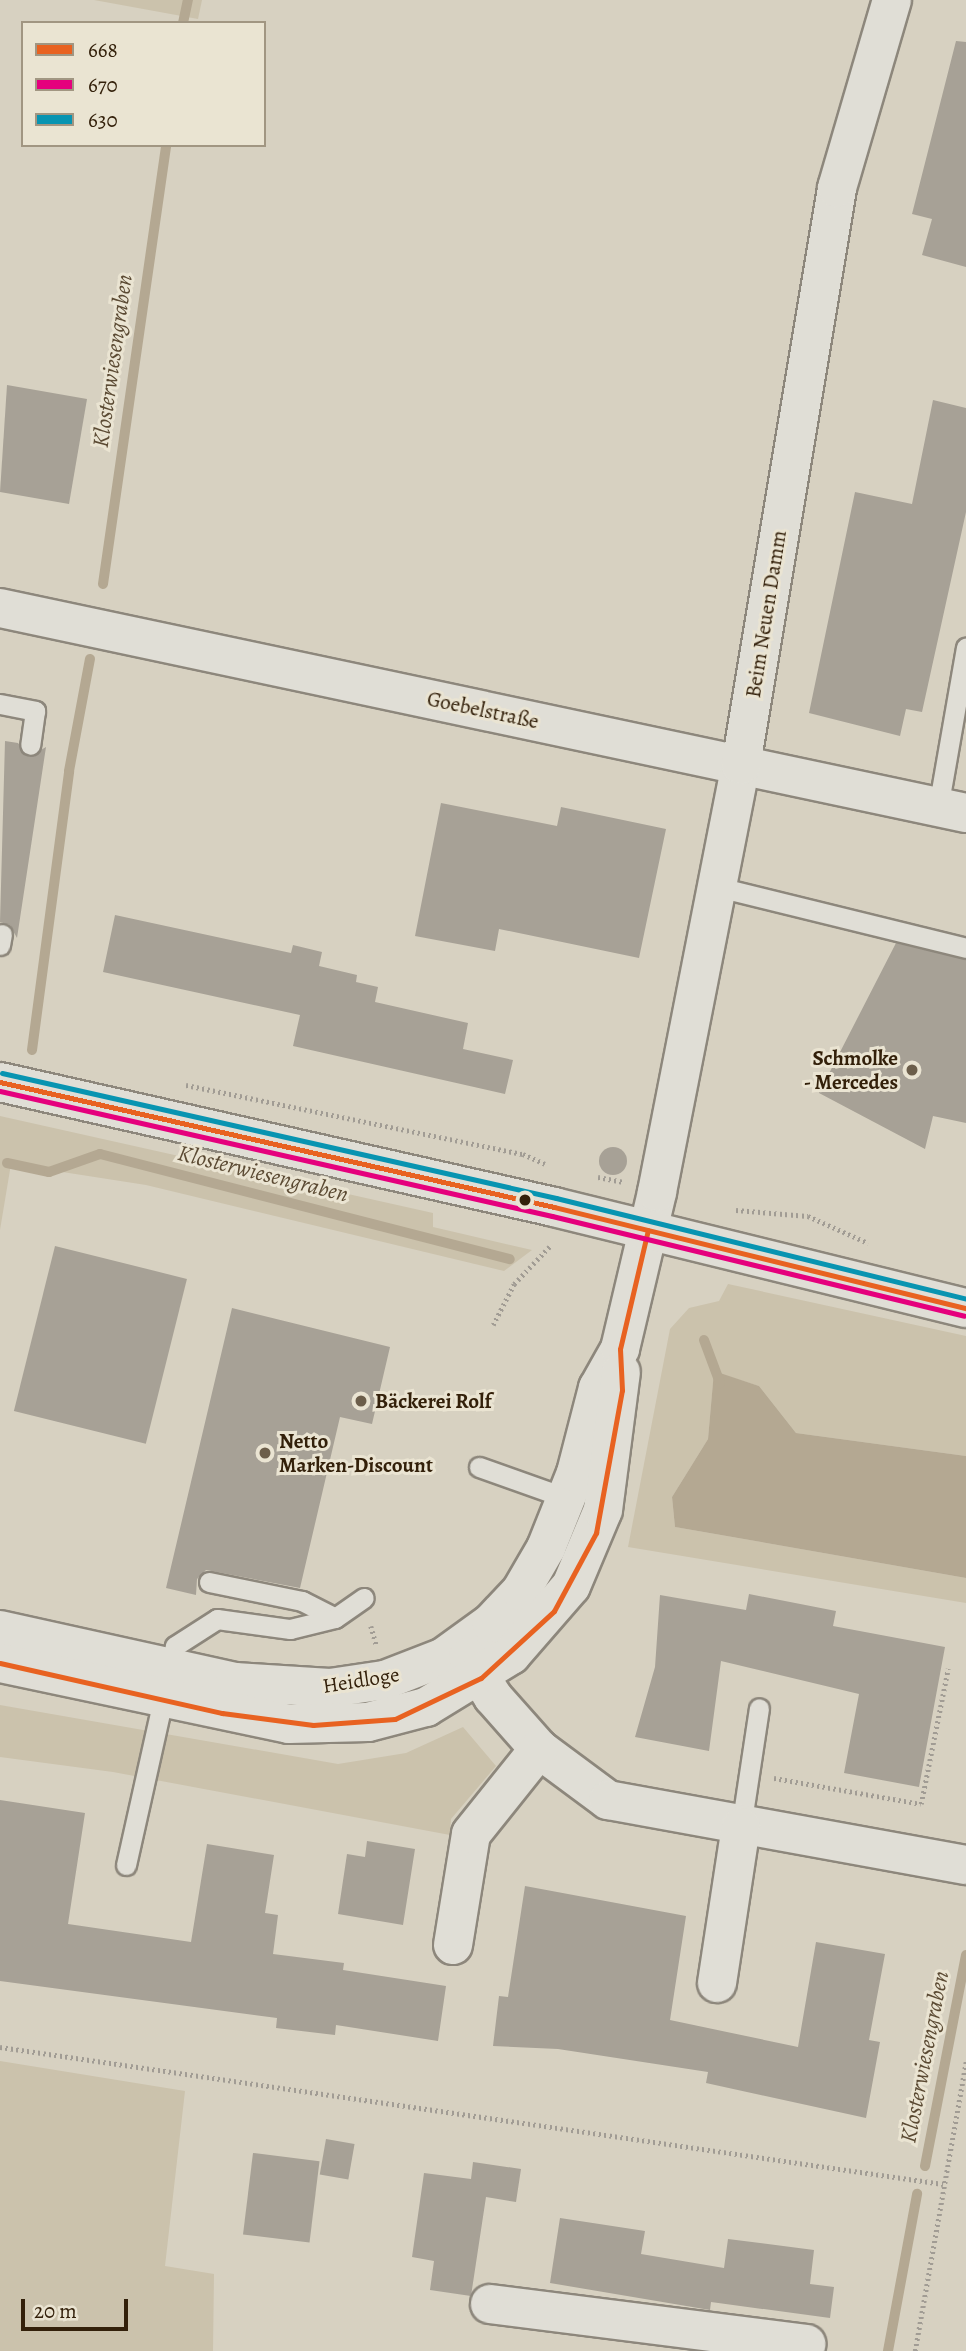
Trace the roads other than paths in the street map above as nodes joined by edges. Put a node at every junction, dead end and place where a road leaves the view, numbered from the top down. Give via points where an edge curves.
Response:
1 (892, 0) edge
2 (0, 608) edge
3 (966, 647) edge
4 (0, 704) edge
5 (30, 745) dead end
6 (741, 765) junction
7 (952, 811) edge
8 (714, 886) junction
9 (966, 948) edge
10 (0, 1082) edge
11 (648, 1230) junction
12 (966, 1308) edge
13 (620, 1349) junction
14 (479, 1467) dead end
15 (567, 1498) junction
16 (603, 1510) junction
17 (209, 1582) dead end
18 (364, 1598) road end
19 (335, 1618) junction
20 (0, 1630) edge
21 (471, 1662) junction
22 (0, 1663) edge
23 (168, 1684) junction
24 (759, 1708) dead end
25 (539, 1749) junction
26 (741, 1827) junction
27 (126, 1865) dead end
28 (966, 1865) edge
29 (453, 1945) dead end
30 (717, 1983) dead end
31 (490, 2304) dead end
32 (630, 2338) edge
33 (806, 2344) dead end

1 - 6 street, Beim Neuen Damm via 837,188
2 - 6 street, Goebelstraße
3 - 7 lane
4 - 5 lane via 36,711
6 - 7 street, Goebelstraße
6 - 8 street, Beim Neuen Damm
8 - 9 lane
8 - 11 street, Beim Neuen Damm
10 - 11 street
11 - 12 street
11 - 13 street, Heidloge
13 - 15 street, Heidloge via 598,1388
13 - 16 street, Heidloge via 622,1390
14 - 15 lane
15 - 16 lane
15 - 21 street, Heidloge via 520,1591
16 - 21 street, Heidloge via 585,1559 554,1611
17 - 19 lane via 302,1601
18 - 19 lane
19 - 23 lane via 290,1629 217,1619 175,1646
20 - 23 street, Heidloge
21 - 23 street, Heidloge via 330,1688 235,1682
21 - 25 street
22 - 23 street, Heidloge
23 - 27 lane
24 - 26 lane
25 - 26 street via 608,1800
25 - 29 street via 471,1834
26 - 28 street
26 - 30 street
31 - 32 street
32 - 33 street

